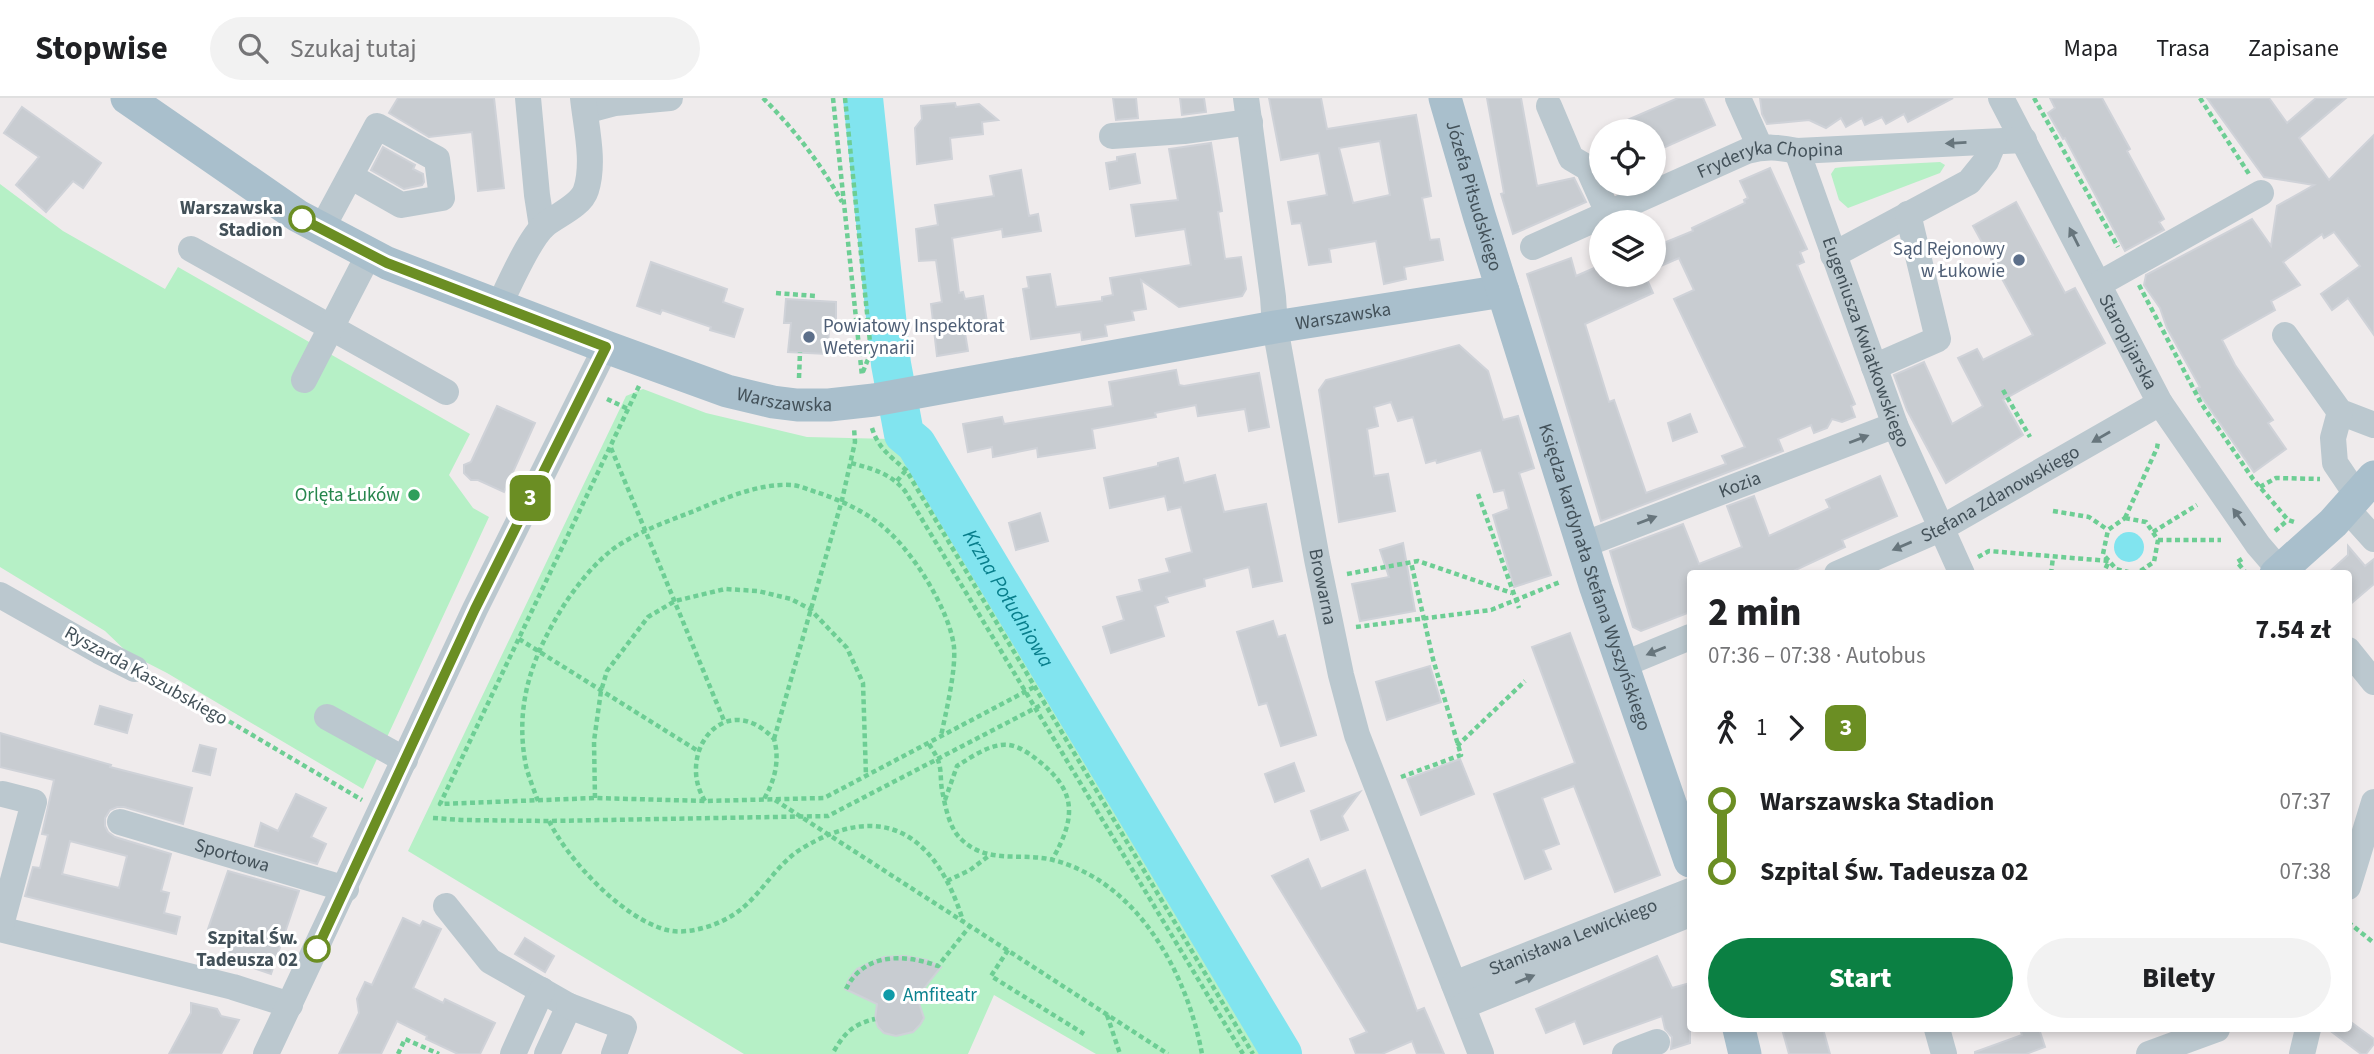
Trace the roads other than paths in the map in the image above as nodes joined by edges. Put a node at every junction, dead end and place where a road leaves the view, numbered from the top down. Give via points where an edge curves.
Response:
1 (127, 98) edge
2 (528, 98) edge
3 (670, 98) edge
4 (1445, 98) edge
5 (1738, 98) edge
6 (2001, 98) edge
7 (584, 104) edge
8 (1549, 106) dead end
9 (1248, 110) edge
10 (1112, 136) dead end
11 (2024, 140) junction
12 (1994, 142) junction
13 (1760, 147) junction
14 (1797, 151) junction
15 (350, 176) dead end
16 (2261, 193) road end
17 (1607, 210) edge
18 (1615, 210) edge
19 (1908, 214) junction
20 (1589, 222) edge
21 (542, 227) junction
22 (321, 230) junction
23 (1533, 247) dead end
24 (191, 249) dead end
25 (369, 254) junction
26 (1833, 255) junction
27 (2099, 284) junction
28 (1503, 291) junction
29 (499, 306) junction
30 (1275, 327) junction
31 (332, 329) junction
32 (2285, 335) dead end
33 (606, 347) junction
34 (1874, 367) junction
35 (304, 380) dead end
36 (446, 392) dead end
37 (2160, 403) junction
38 (2340, 412) junction
39 (1895, 425) junction
40 (2374, 425) edge
41 (2359, 494) edge
42 (1940, 529) junction
43 (2374, 539) edge
44 (1583, 545) junction
45 (1846, 570) edge
46 (1960, 570) edge
47 (2277, 570) edge
48 (2282, 570) edge
49 (0, 595) edge
50 (1687, 638) edge
51 (2352, 655) edge
52 (1622, 665) junction
53 (135, 669) road end
54 (2374, 682) edge
55 (327, 717) dead end
56 (405, 760) junction
57 (3, 794) dead end
58 (2374, 802) edge
59 (120, 822) dead end
60 (1687, 852) edge
61 (2352, 874) edge
62 (346, 889) junction
63 (1687, 892) edge
64 (446, 906) dead end
65 (1687, 915) edge
66 (0, 929) edge
67 (542, 990) junction
68 (1459, 995) junction
69 (289, 1005) junction
70 (569, 1006) junction
71 (1740, 1032) edge
72 (1938, 1032) edge
73 (2209, 1032) edge
74 (2307, 1032) edge
75 (1657, 1042) dead end
76 (266, 1054) edge
77 (513, 1054) edge
78 (547, 1054) edge
79 (614, 1054) edge
80 (1482, 1054) edge
81 (1625, 1054) edge
82 (1745, 1054) edge
83 (1944, 1054) edge
84 (2149, 1054) edge
85 (2302, 1054) edge

1 - 22 main road, Warszawska
2 - 21 street
3 - 7 street
4 - 28 main road, Józefa Piłsudskiego
5 - 13 street
6 - 11 street, Staropijarska
7 - 21 street via 590,172 585,194
8 - 17 street via 1571,158 1588,168
9 - 10 street via 1184,131
9 - 30 street, Browarna
11 - 12 street, Fryderyka Chopina
27 -> 11 street, Staropijarska
12 -> 14 street, Fryderyka Chopina
12 - 19 street via 1969,182
13 - 14 street, Fryderyka Chopina
13 - 18 street, Fryderyka Chopina
14 - 26 street, Eugeniusza Kwiatkowskiego
15 - 22 street
16 - 27 street
19 - 26 street
19 - 34 street via 1938,339
20 - 23 street, Fryderyka Chopina
21 - 29 street
22 - 25 main road, Warszawska
24 - 31 street
25 - 29 main road, Warszawska
25 - 31 street
26 - 34 street, Eugeniusza Kwiatkowskiego
27 - 37 street, Staropijarska
28 - 30 main road, Warszawska
28 - 44 main road, Księdza kardynała Stefana Wyszyńskiego
29 - 33 main road, Warszawska
30 - 33 main road, Warszawska via 918,392 865,407 773,402 727,391
30 - 68 street, Browarna via 1317,559 1357,735
31 - 35 street
31 - 36 street
32 - 38 street
33 - 56 street
34 - 39 street, Eugeniusza Kwiatkowskiego
37 -> 42 street, Stefana Zdanowskiego
47 -> 37 street, Staropijarska
38 - 40 street
38 - 41 street via 2333,438 2335,463
39 - 42 street, Eugeniusza Kwiatkowskiego
44 -> 39 street, Kozia
41 - 43 street
41 - 48 main road
42 -> 45 street, Stefana Zdanowskiego
42 - 46 street, Eugeniusza Kwiatkowskiego
44 - 52 main road, Księdza kardynała Stefana Wyszyńskiego
49 - 53 street, Ryszarda Kaszubskiego
50 -> 52 street
51 - 54 street
52 - 60 main road, Księdza kardynała Stefana Wyszyńskiego
55 - 56 street
56 - 62 street
57 - 66 street via 34,802
58 - 61 street
59 - 62 street, Sportowa
62 - 69 street
63 - 68 street, Stanisława Lewickiego
64 - 67 street via 490,961
68 -> 65 street, Stanisława Lewickiego
66 - 69 street
67 - 70 street
67 - 77 street
68 - 80 street, Browarna
69 - 76 street
70 - 78 street
70 - 79 street via 624,1027
71 - 82 main road
72 - 83 street
73 - 84 street
74 - 85 street
75 - 81 street

